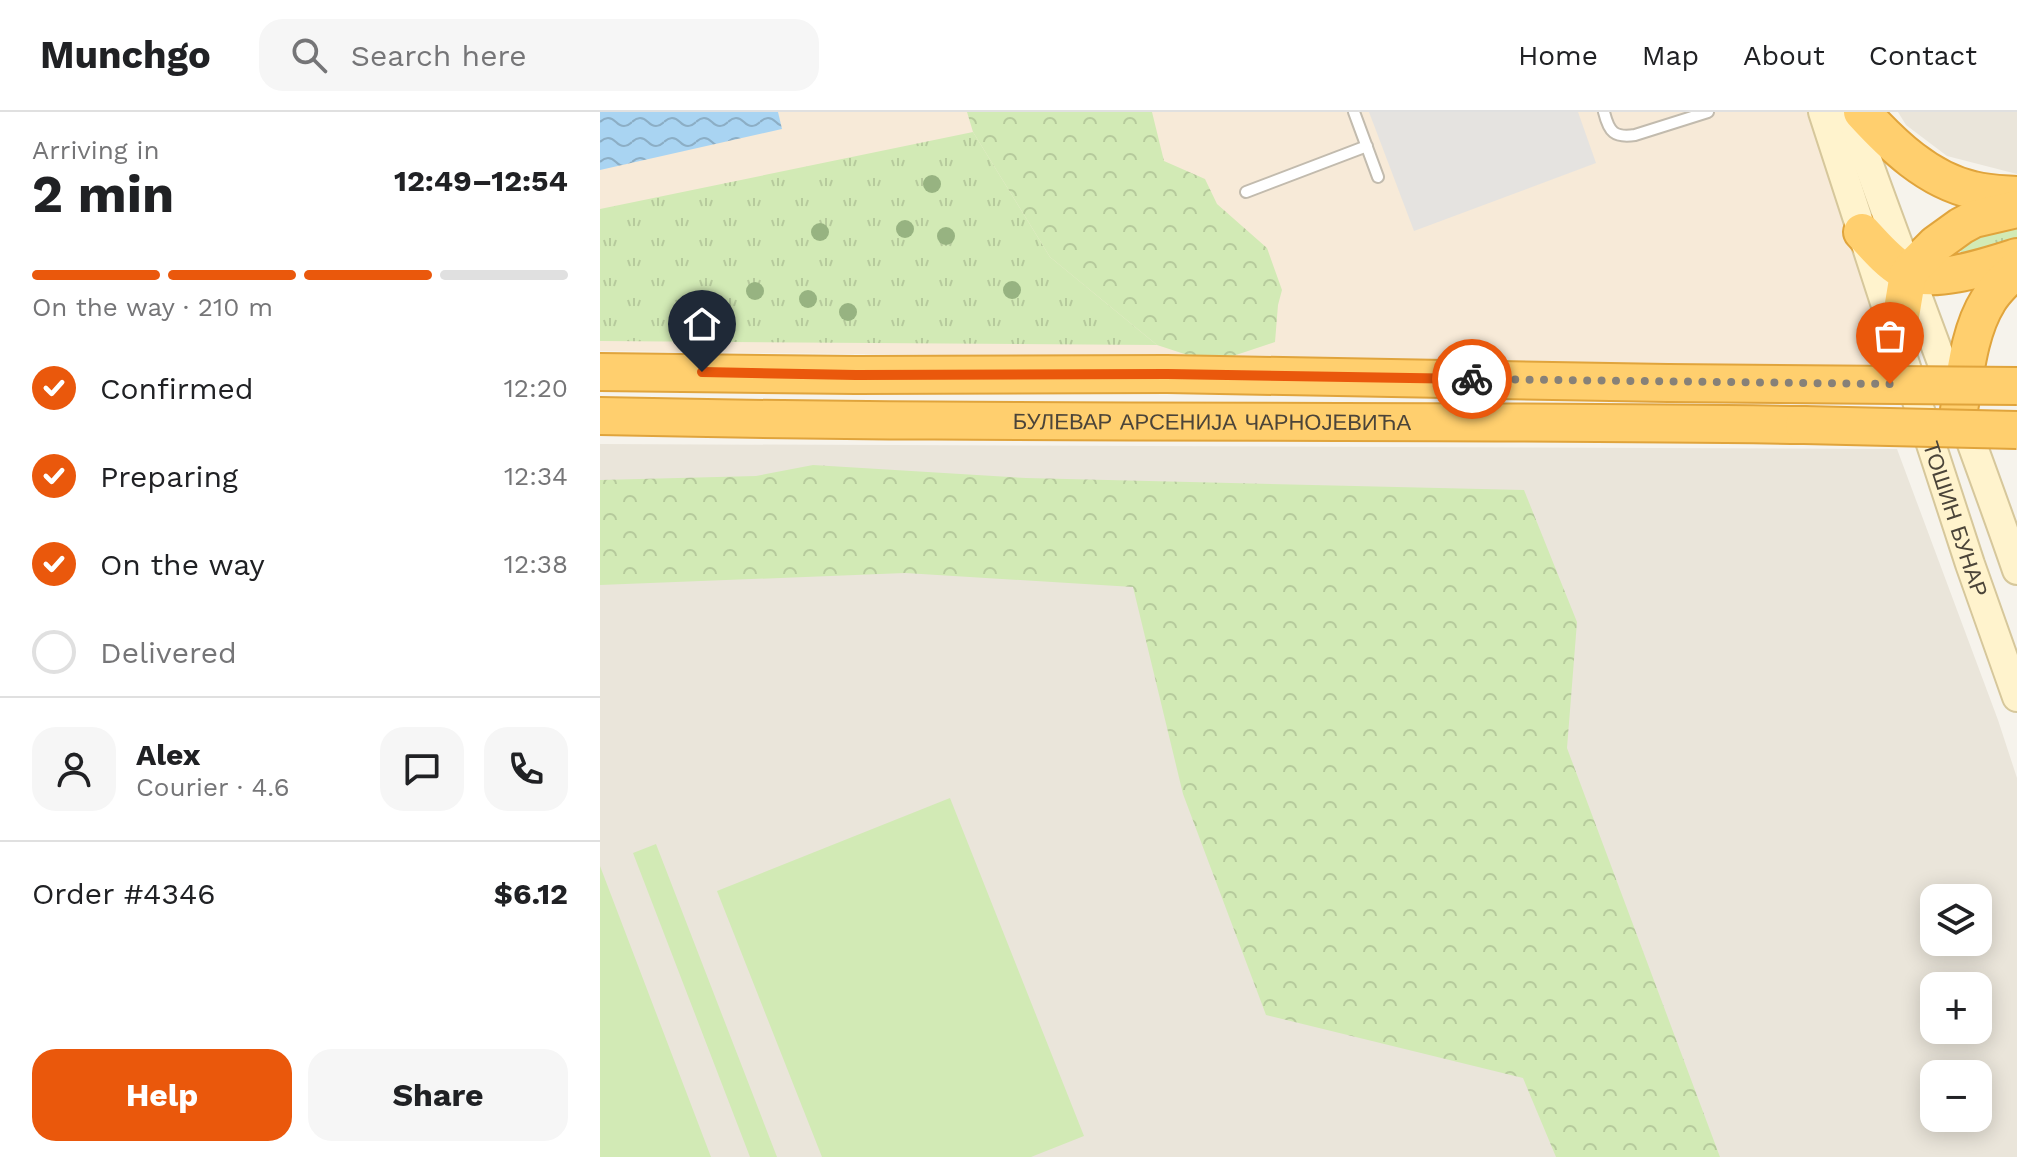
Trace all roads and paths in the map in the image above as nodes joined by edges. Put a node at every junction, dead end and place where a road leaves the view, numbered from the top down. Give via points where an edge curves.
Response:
1 (1354, 112) edge
2 (1604, 112) edge
3 (1708, 112) edge
4 (1823, 112) edge
5 (1850, 112) edge
6 (1862, 112) edge
7 (1367, 146) junction
8 (1378, 177) dead end
9 (1246, 192) dead end
10 (2017, 195) edge
11 (2017, 209) edge
12 (1862, 232) junction
13 (2017, 257) edge
14 (2017, 269) edge
15 (1908, 274) junction
16 (1897, 340) junction
17 (600, 372) edge
18 (2017, 386) edge
19 (1959, 410) junction
20 (600, 416) edge
21 (2017, 430) edge
22 (2017, 570) edge
23 (2017, 697) edge

1 - 7 lane
2 - 3 lane via 1614,133 1623,137
4 - 12 main road, ТОШИН БУНАР
5 - 15 main road, ТОШИН БУНАР
6 - 10 highway via 1903,152 1946,181
7 - 8 lane
7 - 9 lane
11 - 15 highway via 1961,226
12 - 15 highway
12 - 16 main road, ТОШИН БУНАР
13 - 15 highway via 1958,274
14 - 19 highway via 1983,309
15 - 16 highway
15 - 19 main road, ТОШИН БУНАР
16 - 23 main road, ТОШИН БУНАР
17 - 18 highway, БУЛЕВАР АРСЕНИЈА ЧАРНОЈЕВИЋА, bridge
19 - 22 main road, ТОШИН БУНАР
20 - 21 highway, БУЛЕВАР АРСЕНИЈА ЧАРНОЈЕВИЋА, bridge via 950,422 1548,421

